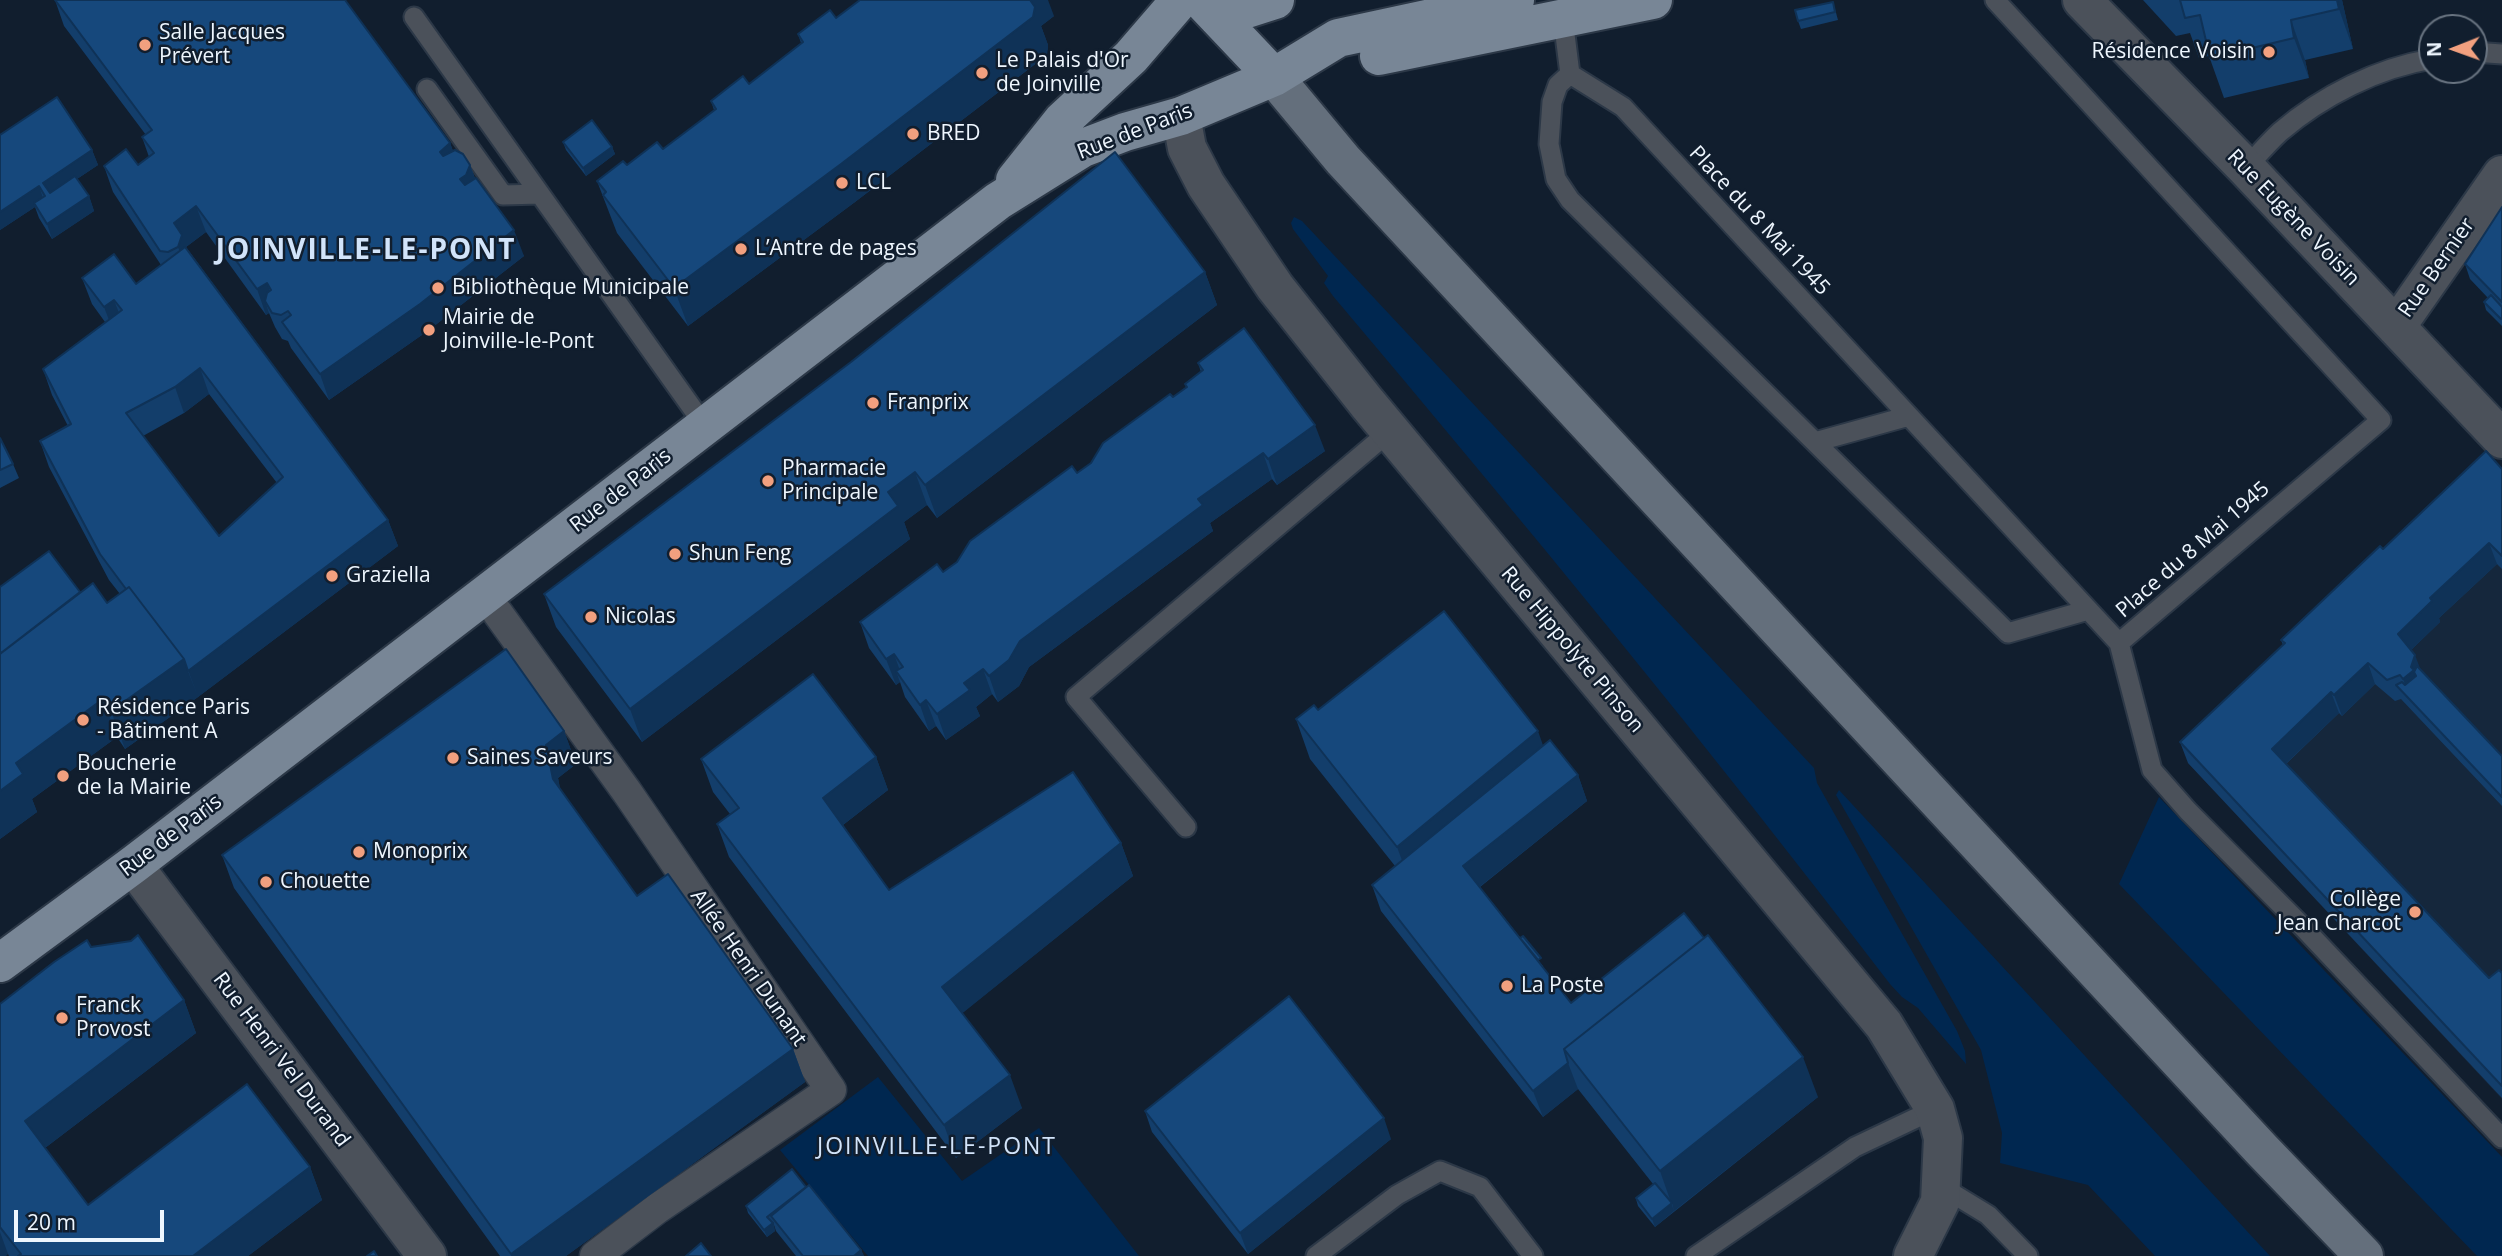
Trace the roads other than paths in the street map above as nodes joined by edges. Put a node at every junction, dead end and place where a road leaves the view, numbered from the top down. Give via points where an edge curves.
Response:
1 (1180, 0) edge
2 (1275, 0) edge
3 (1515, 0) edge
4 (1653, 0) edge
5 (1995, 0) edge
6 (2082, 0) edge
7 (1210, 9) edge
8 (414, 18) dead end
9 (1563, 19) junction
10 (2418, 63) edge
11 (1570, 74) junction
12 (1274, 77) junction
13 (427, 89) dead end
14 (1181, 116) junction
15 (2246, 168) junction
16 (2502, 175) edge
17 (540, 194) junction
18 (998, 201) junction
19 (2396, 327) junction
20 (1909, 416) junction
21 (705, 426) junction
22 (1390, 431) junction
23 (2502, 439) edge
24 (1815, 442) junction
25 (2088, 610) junction
26 (497, 612) dead end
27 (2119, 643) junction
28 (1186, 827) dead end
29 (133, 865) junction
30 (0, 963) edge
31 (1936, 1109) junction
32 (2502, 1138) edge
33 (1942, 1187) junction
34 (427, 1256) edge
35 (595, 1256) edge
36 (1317, 1256) edge
37 (1533, 1256) edge
38 (1696, 1256) edge
39 (1913, 1256) edge
40 (2028, 1256) edge
41 (2364, 1256) edge

1 - 18 main road via 1131,57 1062,121
2 - 7 main road
3 - 12 main road via 1338,38
4 - 9 main road
5 - 27 lane, Place du 8 Mai 1945 via 2381,419
6 - 15 street, Rue Eugène Voisin
7 - 12 main road
8 - 17 lane
9 - 11 lane
9 - 12 main road
10 - 15 lane via 2374,75 2316,105 2279,133
11 - 20 lane, Place du 8 Mai 1945 via 1623,107
11 - 24 lane via 1558,85 1552,102 1549,144 1556,179 1570,200
12 - 14 main road, Rue de Paris
12 - 41 main road via 1362,181
13 - 17 lane via 503,195
14 - 18 main road, Rue de Paris via 1083,148
14 - 22 street, Rue Hippolyte Pinson via 1187,148 1206,186 1275,287
15 - 19 street, Rue Eugène Voisin
16 - 19 street, Rue Bernier
17 - 21 lane
18 - 21 main road, Rue de Paris
19 - 23 street, Rue Eugène Voisin
20 - 24 lane
20 - 25 lane, Place du 8 Mai 1945
21 - 29 main road, Rue de Paris
22 - 28 lane via 1076,697
22 - 31 street, Rue Hippolyte Pinson via 1884,1026
24 - 25 lane via 2008,633
25 - 27 lane, Place du 8 Mai 1945
26 - 35 street, Allée Henri Dunant via 831,1090
27 - 32 lane via 2152,770
29 - 30 main road, Rue de Paris
29 - 34 street, Rue Henri Vel Durand
31 - 33 street, Rue Hippolyte Pinson via 1944,1138
31 - 38 lane via 1855,1147
33 - 39 street, Rue Hippolyte Pinson via 1940,1202
33 - 40 lane via 1988,1215
36 - 37 lane via 1397,1195 1440,1171 1480,1187

